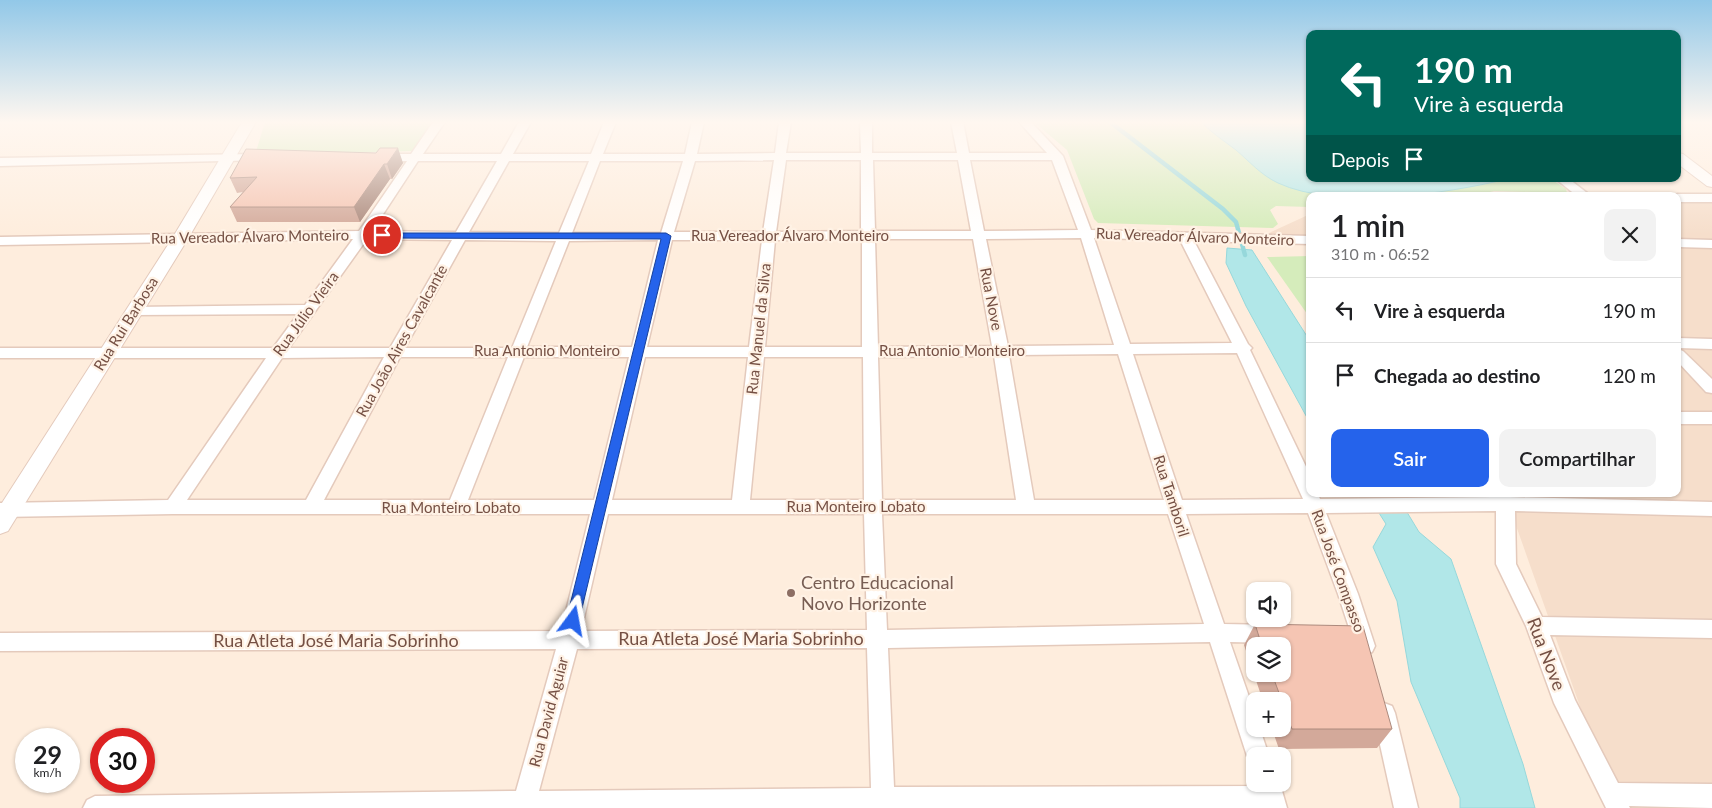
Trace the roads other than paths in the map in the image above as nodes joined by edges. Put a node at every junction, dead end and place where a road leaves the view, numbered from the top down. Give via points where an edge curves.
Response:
1 (130, 160) edge
2 (225, 160) edge
3 (414, 160) edge
4 (504, 160) edge
5 (595, 160) edge
6 (689, 160) edge
7 (780, 160) edge
8 (866, 160) edge
9 (964, 160) edge
10 (1058, 160) edge
11 (1682, 160) edge
12 (0, 162) edge
13 (1566, 182) edge
14 (1712, 182) edge
15 (1580, 192) edge
16 (1681, 198) edge
17 (1712, 198) edge
18 (1086, 234) junction
19 (363, 235) junction
20 (978, 235) junction
21 (460, 236) junction
22 (666, 236) junction
23 (769, 236) junction
24 (869, 236) junction
25 (181, 237) junction
26 (565, 237) junction
27 (1185, 237) junction
28 (1306, 240) edge
29 (0, 241) edge
30 (1681, 243) edge
31 (1697, 244) junction
32 (1712, 244) edge
33 (1712, 256) edge
34 (311, 309) junction
35 (134, 311) junction
36 (1681, 343) edge
37 (1712, 344) edge
38 (1244, 348) junction
39 (1123, 349) junction
40 (518, 351) junction
41 (637, 351) junction
42 (756, 351) junction
43 (1001, 351) junction
44 (108, 352) junction
45 (278, 352) junction
46 (395, 352) junction
47 (871, 352) junction
48 (0, 353) edge
49 (1681, 357) edge
50 (1712, 388) edge
51 (1681, 418) edge
52 (1712, 418) edge
53 (1306, 488) edge
54 (1310, 497) edge
55 (1502, 499) edge
56 (1026, 506) junction
57 (1314, 506) junction
58 (173, 507) junction
59 (456, 507) junction
60 (740, 507) junction
61 (873, 507) junction
62 (1174, 507) junction
63 (310, 508) junction
64 (600, 508) junction
65 (1712, 509) edge
66 (3, 515) edge
67 (1536, 626) junction
68 (1712, 630) edge
69 (1216, 633) junction
70 (1294, 634) edge
71 (876, 639) junction
72 (569, 640) junction
73 (0, 642) edge
74 (1370, 664) edge
75 (1379, 693) edge
76 (1255, 747) edge
77 (1712, 796) edge
78 (1272, 797) edge
79 (1614, 801) edge
80 (883, 804) edge
81 (524, 806) edge
82 (95, 808) edge
83 (1406, 808) edge

1 - 12 street
2 - 25 street, Rua Rui Barbosa
3 - 19 street, Rua Júlio Vieira
4 - 21 street, Rua João Aires Cavalcante
5 - 26 street
6 - 22 street, Rua David Aguiar
7 - 23 street, Rua Manuel da Silva
8 - 24 street
9 - 20 street, Rua Nove
10 - 18 street
11 - 14 street
13 - 15 street
16 - 17 street
18 - 20 street, Rua Vereador Álvaro Monteiro
18 - 27 street, Rua Vereador Álvaro Monteiro
18 - 39 street, Rua Tamboril
19 - 21 street, Rua Vereador Álvaro Monteiro
19 - 25 street, Rua Vereador Álvaro Monteiro
19 - 34 street, Rua Júlio Vieira
20 - 24 street, Rua Vereador Álvaro Monteiro
20 - 43 street, Rua Nove
21 - 26 street, Rua Vereador Álvaro Monteiro
21 - 46 street, Rua João Aires Cavalcante
22 - 23 street, Rua Vereador Álvaro Monteiro
22 - 26 street, Rua Vereador Álvaro Monteiro
22 - 41 street, Rua David Aguiar
23 - 24 street, Rua Vereador Álvaro Monteiro
23 - 42 street, Rua Manuel da Silva
24 - 47 street
25 - 29 street, Rua Vereador Álvaro Monteiro
25 - 35 street, Rua Rui Barbosa
26 - 40 street
27 - 28 street, Rua Vereador Álvaro Monteiro
27 - 38 street, Rua José Compasso
30 - 31 street
31 - 32 street
31 - 33 street
34 - 35 street
34 - 45 street, Rua Júlio Vieira
35 - 44 street, Rua Rui Barbosa
36 - 37 street
38 - 39 street, Rua Antonio Monteiro
38 - 53 street, Rua José Compasso
39 - 43 street, Rua Antonio Monteiro
39 - 62 street, Rua Tamboril
40 - 41 street, Rua Antonio Monteiro
40 - 46 street, Rua Antonio Monteiro
40 - 59 street
41 - 42 street, Rua Antonio Monteiro
41 - 64 street, Rua David Aguiar
42 - 47 street, Rua Antonio Monteiro
42 - 60 street, Rua Manuel da Silva
43 - 47 street, Rua Antonio Monteiro
43 - 56 street, Rua Nove
44 - 45 street, Rua Antonio Monteiro
44 - 48 street, Rua Antonio Monteiro
44 - 66 street, Rua Rui Barbosa
45 - 46 street, Rua Antonio Monteiro
45 - 58 street, Rua Júlio Vieira
46 - 63 street, Rua João Aires Cavalcante
47 - 61 street
49 - 50 street
51 - 52 street
54 - 57 street, Rua José Compasso
55 - 57 street, Rua Monteiro Lobato via 1443,505
55 - 65 street, Rua Monteiro Lobato
55 - 67 street, Rua Nove via 1506,564
56 - 61 street, Rua Monteiro Lobato
56 - 62 street, Rua Monteiro Lobato
57 - 62 street, Rua Monteiro Lobato
57 - 74 street, Rua José Compasso via 1352,636
58 - 63 street, Rua Monteiro Lobato
58 - 66 street, Rua Monteiro Lobato
59 - 63 street, Rua Monteiro Lobato
59 - 64 street, Rua Monteiro Lobato
60 - 61 street, Rua Monteiro Lobato
60 - 64 street, Rua Monteiro Lobato
61 - 71 street
62 - 69 street, Rua Tamboril
64 - 72 street, Rua David Aguiar
67 - 68 street
67 - 79 street, Rua Nove via 1565,703
69 - 70 street, Rua Atleta José Maria Sobrinho
69 - 71 street, Rua Atleta José Maria Sobrinho
69 - 76 street, Rua Tamboril
71 - 72 street, Rua Atleta José Maria Sobrinho
71 - 80 street
72 - 73 street, Rua Atleta José Maria Sobrinho
72 - 81 street, Rua David Aguiar
75 - 83 street
77 - 79 street
78 - 80 street
80 - 81 street
81 - 82 street

